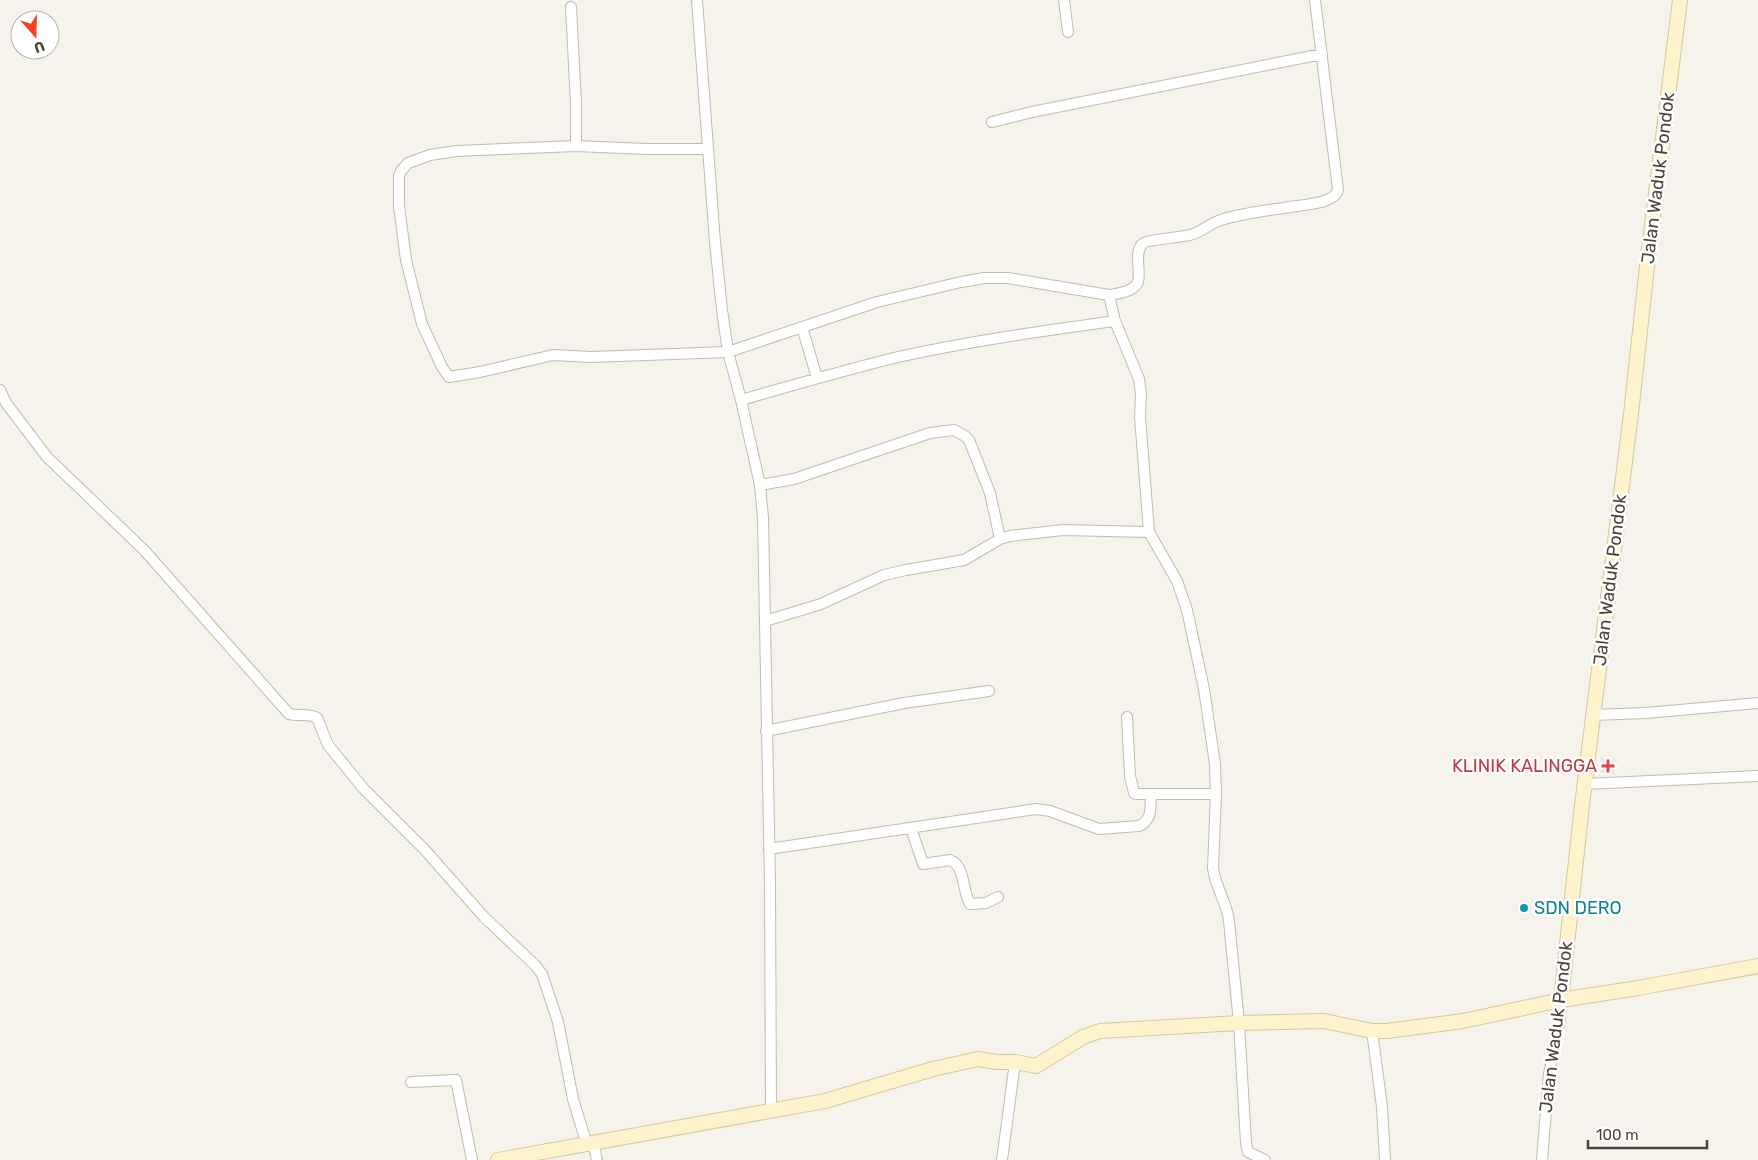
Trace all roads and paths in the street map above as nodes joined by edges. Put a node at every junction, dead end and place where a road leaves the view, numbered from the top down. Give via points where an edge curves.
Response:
1 (697, 0) edge
2 (1064, 0) edge
3 (1315, 0) edge
4 (1680, 0) edge
5 (571, 7) dead end
6 (1068, 32) dead end
7 (1322, 54) junction
8 (992, 122) dead end
9 (576, 146) junction
10 (708, 149) junction
11 (1109, 295) junction
12 (1115, 321) junction
13 (802, 327) junction
14 (728, 352) junction
15 (817, 378) junction
16 (0, 390) edge
17 (741, 400) junction
18 (760, 485) junction
19 (1149, 532) junction
20 (1000, 539) junction
21 (765, 621) junction
22 (988, 691) dead end
23 (1758, 704) edge
24 (1593, 715) junction
25 (1127, 717) dead end
26 (766, 731) junction
27 (1758, 776) edge
28 (1585, 784) junction
29 (1151, 794) junction
30 (1216, 794) junction
31 (911, 828) junction
32 (769, 849) junction
33 (998, 897) dead end
34 (1758, 966) edge
35 (1561, 1000) junction
36 (1239, 1023) junction
37 (1372, 1031) junction
38 (1015, 1062) junction
39 (411, 1082) dead end
40 (771, 1111) junction
41 (590, 1144) junction
42 (472, 1160) edge
43 (498, 1160) edge
44 (597, 1160) edge
45 (1002, 1160) edge
46 (1265, 1160) edge
47 (1385, 1160) edge
48 (1542, 1160) edge

1 - 10 street
2 - 6 street
3 - 7 street
4 - 24 street, Jalan Waduk Pondok
5 - 9 street
7 - 8 street
7 - 11 street via 1337,194 1309,204 1223,219 1192,234 1147,240 1139,251 1140,277 1136,286
9 - 10 street
9 - 14 street via 430,154 408,163 401,170 399,206 406,260 422,324 446,373 454,377 553,355 591,357
10 - 14 street
11 - 12 street
11 - 13 street via 1008,278 984,278 877,302
12 - 15 street via 1030,332
12 - 19 street via 1139,380
13 - 14 street
13 - 15 street
14 - 17 street
15 - 17 street
16 - 41 street via 6,403 47,457 144,550 289,714 317,718 328,745 363,788 425,850 484,917 538,969 546,982 558,1022 574,1099
17 - 18 street
18 - 20 street via 794,478 930,433 954,430 969,440 990,493
18 - 21 street
19 - 20 street via 1062,530
19 - 30 street via 1173,572 1187,610 1204,688
20 - 21 street via 964,560 884,575 821,604
21 - 26 street
22 - 26 street
23 - 24 street
24 - 28 street, Jalan Waduk Pondok
25 - 29 street via 1132,790 1136,794
26 - 32 street
27 - 28 street
28 - 35 street, Jalan Waduk Pondok
29 - 30 street
29 - 31 street via 1148,820 1139,826 1099,829 1036,809
30 - 36 street via 1213,868 1228,910
31 - 32 street
31 - 33 street via 923,864 950,860 958,865 970,904 986,903
32 - 40 street
34 - 35 street
35 - 37 street via 1463,1021
35 - 48 street, Jalan Waduk Pondok via 1549,1074
36 - 37 street via 1324,1021
36 - 38 street via 1100,1031 1083,1037 1036,1066
36 - 46 street via 1247,1150
37 - 47 street
38 - 40 street via 978,1059 953,1064 825,1101
38 - 45 street
39 - 42 street via 456,1080
40 - 41 street
41 - 43 street
41 - 44 street

